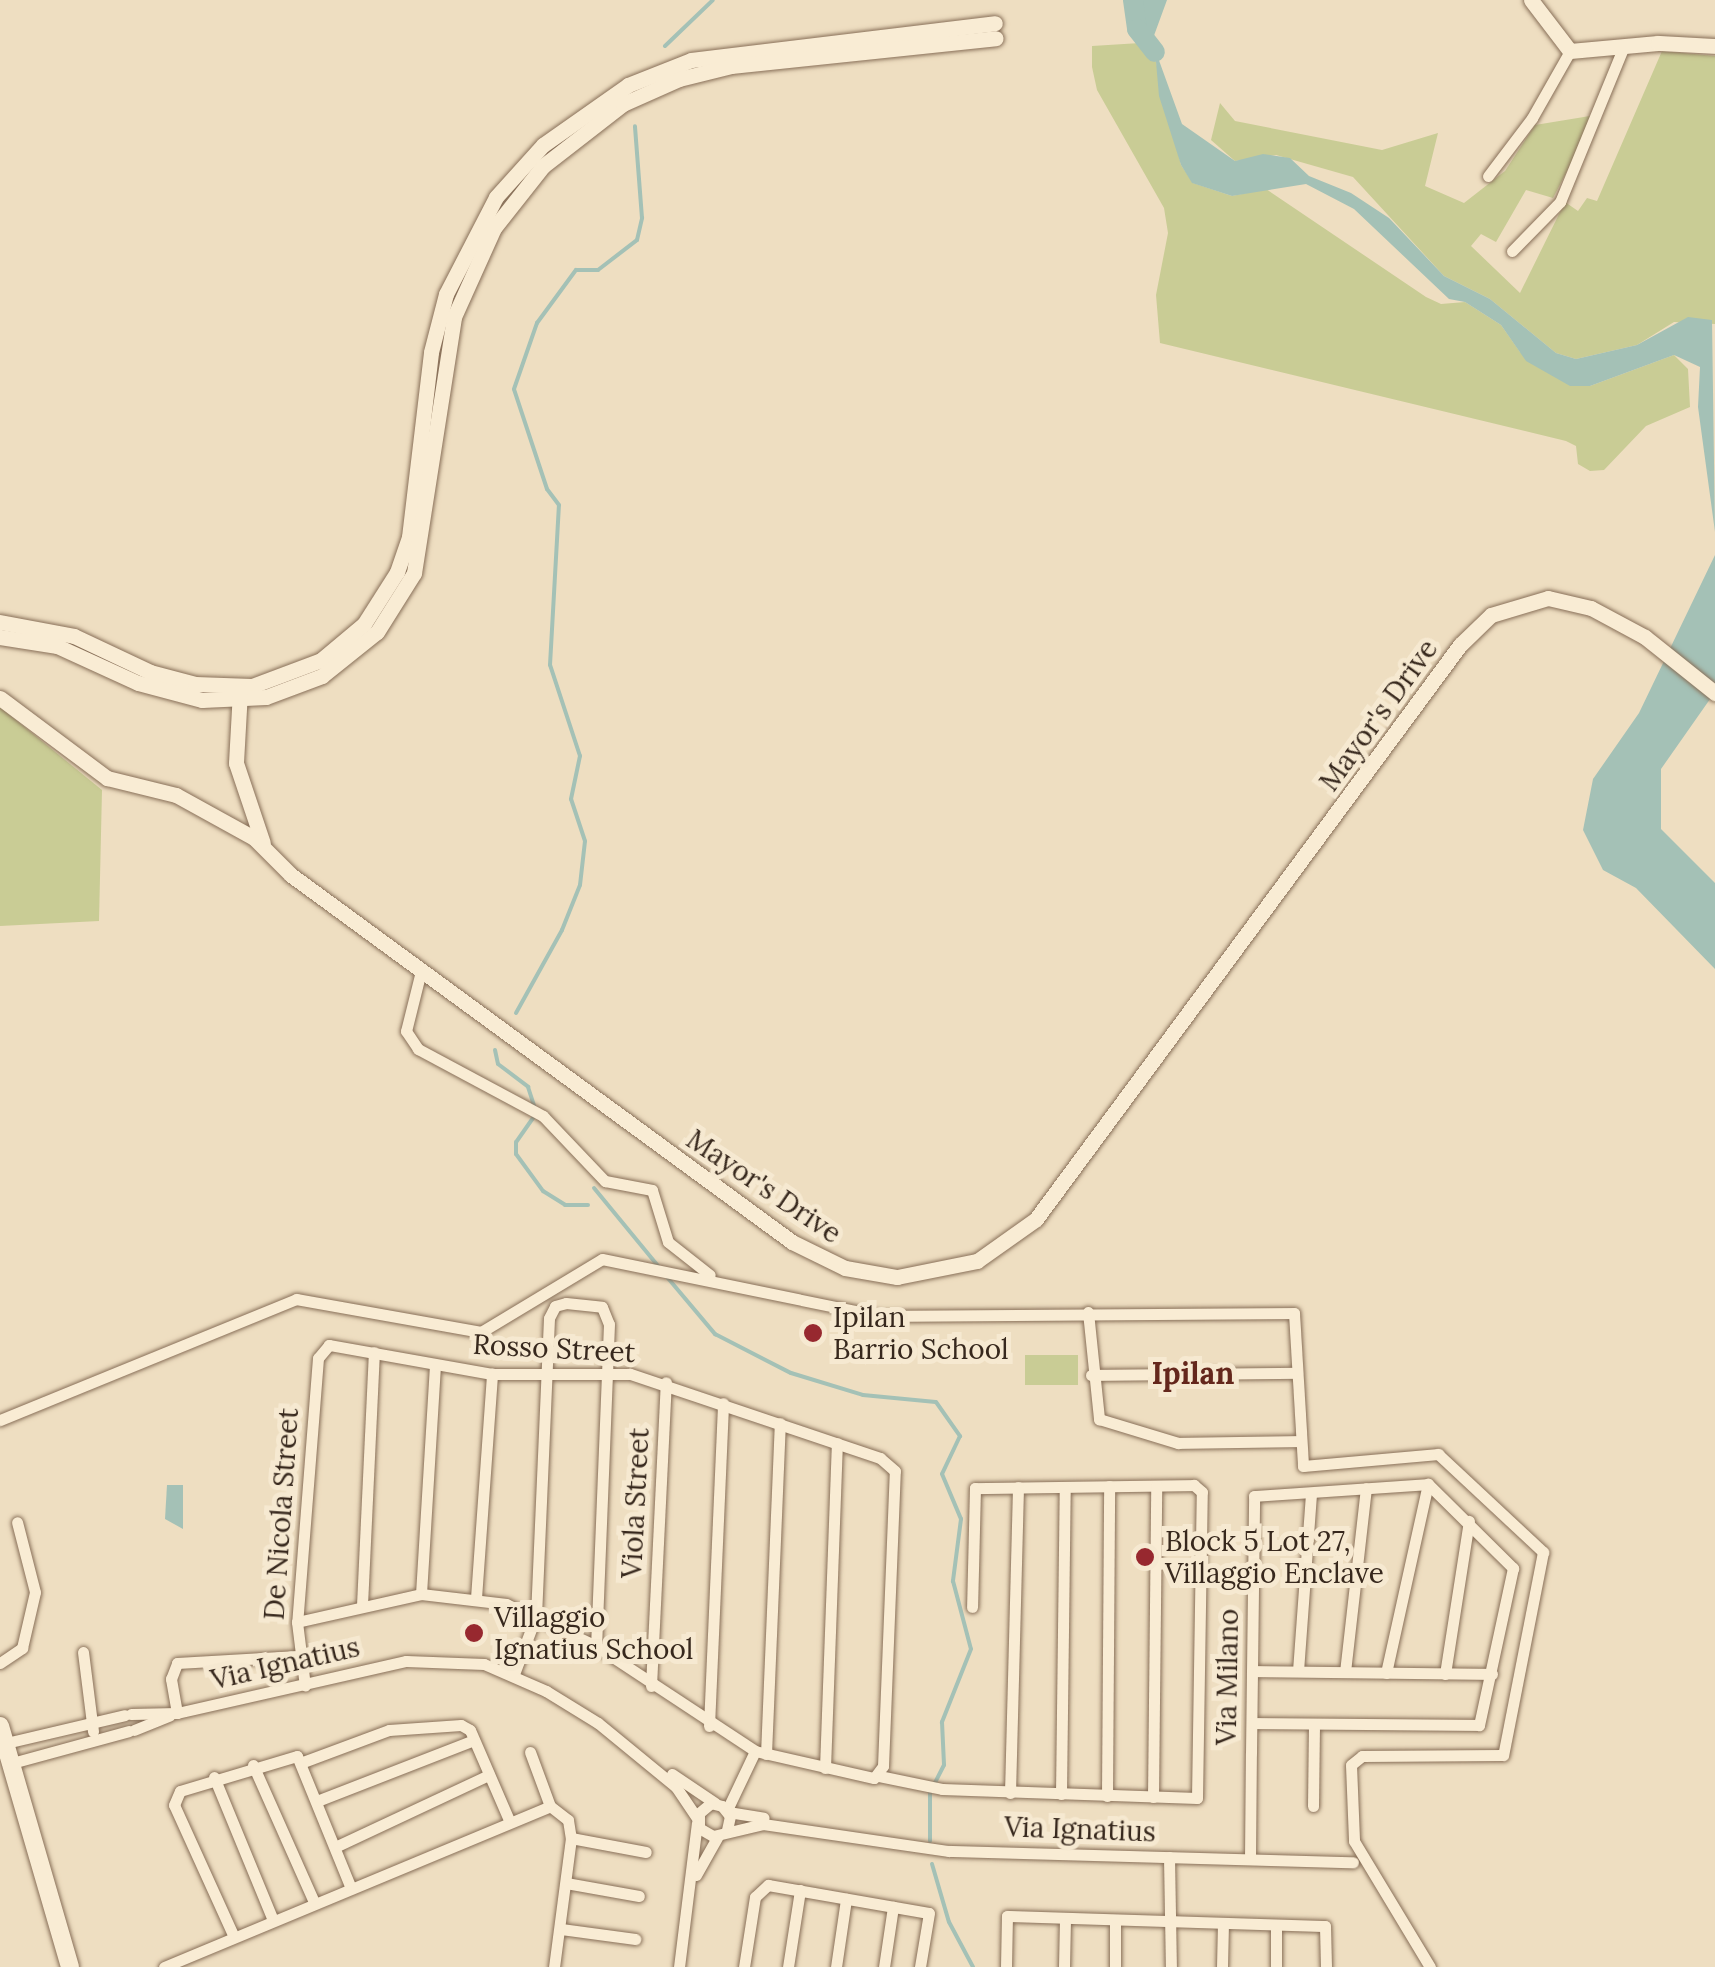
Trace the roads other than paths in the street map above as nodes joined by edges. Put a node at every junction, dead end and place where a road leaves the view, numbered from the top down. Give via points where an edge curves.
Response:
1 (1531, 0) edge
2 (996, 31) dead end
3 (1624, 46) junction
4 (1715, 46) edge
5 (1570, 51) junction
6 (1488, 176) dead end
7 (1512, 251) dead end
8 (0, 622) edge
9 (0, 637) edge
10 (1715, 693) edge
11 (239, 694) junction
12 (0, 698) edge
13 (268, 850) junction
14 (421, 970) junction
15 (714, 1277) junction
16 (1088, 1312) junction
17 (324, 1347) joint
18 (374, 1352) junction
19 (435, 1364) junction
20 (608, 1373) junction
21 (1296, 1373) junction
22 (492, 1374) junction
23 (1091, 1374) junction
24 (550, 1375) junction
25 (666, 1382) junction
26 (723, 1402) junction
27 (0, 1420) edge
28 (780, 1422) junction
29 (1299, 1441) junction
30 (837, 1443) junction
31 (1428, 1484) junction
32 (1109, 1486) junction
33 (1156, 1486) junction
34 (1018, 1487) junction
35 (1065, 1487) junction
36 (1366, 1488) junction
37 (1311, 1492) junction
38 (1470, 1521) junction
39 (17, 1522) dead end
40 (421, 1594) junction
41 (476, 1598) junction
42 (362, 1605) junction
43 (972, 1607) dead end
44 (536, 1616) junction
45 (297, 1622) junction
46 (596, 1646) junction
47 (82, 1652) dead end
48 (298, 1656) junction
49 (0, 1663) edge
50 (1252, 1670) junction
51 (1298, 1671) junction
52 (1345, 1672) junction
53 (1386, 1672) junction
54 (514, 1674) junction
55 (1446, 1674) junction
56 (1492, 1674) junction
57 (304, 1686) junction
58 (651, 1686) junction
59 (177, 1713) junction
60 (1252, 1723) junction
61 (1314, 1724) junction
62 (92, 1725) junction
63 (709, 1726) junction
64 (3, 1734) edge
65 (58, 1734) junction
66 (96, 1740) junction
67 (474, 1740) junction
68 (622, 1743) junction
69 (62, 1750) junction
70 (530, 1752) dead end
71 (761, 1753) junction
72 (303, 1762) junction
73 (12, 1763) junction
74 (253, 1765) junction
75 (826, 1768) junction
76 (489, 1775) junction
77 (879, 1776) junction
78 (214, 1777) junction
79 (1010, 1792) junction
80 (1061, 1794) junction
81 (1107, 1796) junction
82 (1153, 1797) junction
83 (318, 1801) junction
84 (550, 1806) junction
85 (1313, 1806) dead end
86 (723, 1808) junction
87 (508, 1820) junction
88 (697, 1820) junction
89 (806, 1829) junction
90 (722, 1833) junction
91 (571, 1838) junction
92 (335, 1846) junction
93 (646, 1852) dead end
94 (1169, 1857) junction
95 (1250, 1859) junction
96 (1354, 1862) dead end
97 (566, 1883) junction
98 (350, 1886) junction
99 (800, 1890) junction
100 (639, 1896) dead end
101 (689, 1898) junction
102 (846, 1899) junction
103 (314, 1902) junction
104 (893, 1907) junction
105 (1065, 1918) junction
106 (273, 1920) junction
107 (1115, 1920) junction
108 (1171, 1922) junction
109 (1223, 1923) junction
110 (1276, 1925) junction
111 (562, 1928) junction
112 (234, 1938) junction
113 (635, 1939) dead end
114 (70, 1967) edge
115 (164, 1967) edge
116 (554, 1967) edge
117 (679, 1967) edge
118 (744, 1967) edge
119 (788, 1967) edge
120 (836, 1967) edge
121 (884, 1967) edge
122 (920, 1967) edge
123 (1006, 1967) edge
124 (1064, 1967) edge
125 (1115, 1967) edge
126 (1171, 1967) edge
127 (1222, 1967) edge
128 (1276, 1967) edge
129 (1326, 1967) edge
130 (1430, 1967) edge

1 - 5 street
2 - 11 street via 704,72 638,96 571,141 506,209 466,283 446,354 424,536 396,608 368,643 322,676 286,692
3 - 4 street
3 - 5 street
3 - 7 street via 1560,202
5 - 6 street
8 - 11 street via 74,636 178,681
9 - 11 street via 57,646 171,694
10 - 14 street, Mayor's Drive via 1645,637 1591,608 1548,598 1503,608 1480,623 1044,1210 998,1251 958,1268 878,1275 808,1252
11 - 13 street via 240,788
12 - 13 street, Mayor's Drive via 106,778 195,804
13 - 14 street, Mayor's Drive via 291,876
14 - 15 street via 406,1031 418,1049 542,1116 605,1180 652,1190 668,1242
15 - 16 street via 879,1316
15 - 27 street via 590,1261 481,1332 296,1299
16 - 21 street via 1294,1313
16 - 23 street
17 - 18 street, Rosso Street
17 - 45 street, De Nicola Street
18 - 19 street, Rosso Street
18 - 42 street
19 - 22 street, Rosso Street
19 - 40 street
20 - 24 street, Rosso Street
20 - 24 street via 606,1310 566,1303 550,1314
20 - 25 street, Rosso Street
20 - 46 street
21 - 23 street
21 - 29 street
22 - 24 street, Rosso Street
22 - 41 street
23 - 29 street via 1095,1414 1118,1429 1178,1443
24 - 44 street
25 - 26 street, Rosso Street
25 - 58 street, Viola Street
26 - 28 street, Rosso Street
26 - 63 street
28 - 30 street, Rosso Street
28 - 71 street
29 - 130 street via 1303,1466 1438,1454 1543,1552 1504,1755 1362,1756 1352,1765 1354,1841
30 - 75 street
30 - 77 street, Rosso Street via 890,1462
31 - 36 street
31 - 38 street
31 - 53 street
32 - 33 street
32 - 35 street
32 - 81 street
33 - 82 street
33 - 82 street via 1194,1485 1202,1492 1197,1798
34 - 35 street
34 - 43 street via 975,1488
34 - 79 street
35 - 80 street
36 - 37 street
36 - 52 street
37 - 50 street, Via Milano via 1254,1496
37 - 51 street
38 - 55 street
38 - 56 street via 1513,1568
39 - 49 street via 35,1592 22,1648
40 - 41 street
40 - 42 street
41 - 44 street
42 - 45 street
44 - 46 street
44 - 54 street
45 - 48 street, De Nicola Street
46 - 58 street
47 - 62 street
48 - 57 street, De Nicola Street
48 - 59 street via 177,1662 171,1679
50 - 51 street
50 - 60 street, Via Milano
51 - 52 street
52 - 53 street
53 - 55 street
54 - 57 street, Via Ignatius via 428,1659
54 - 68 street, Via Ignatius
55 - 56 street
56 - 61 street via 1480,1725
57 - 59 street, Via Ignatius
58 - 63 street
59 - 62 street, Via Ignatius
59 - 66 street, Via Ignatius
60 - 61 street
60 - 95 street, Via Milano
61 - 85 street
62 - 65 street, Via Ignatius
62 - 66 street
63 - 71 street
64 - 65 street, Via Ignatius
64 - 73 main road
65 - 69 street
66 - 69 street, Via Ignatius
67 - 72 street via 461,1725 389,1730
67 - 76 street
67 - 83 street
68 - 86 street, Via Ignatius
68 - 88 street, Via Ignatius via 676,1787
69 - 73 street, Via Ignatius
70 - 84 street
71 - 75 street
71 - 86 street
72 - 74 street via 293,1756
72 - 83 street
73 - 114 main road
74 - 78 street
74 - 103 street
75 - 77 street
76 - 87 street
76 - 92 street
77 - 79 street via 942,1789
78 - 106 street
78 - 112 street via 180,1790 174,1805
79 - 80 street
80 - 81 street
81 - 82 street
83 - 92 street
84 - 87 street
84 - 91 street via 568,1820
86 - 88 street via 706,1805
86 - 89 street, Via Ignatius
86 - 90 street
87 - 98 street
88 - 90 street, Via Ignatius
88 - 101 street
89 - 90 street, Via Ignatius via 749,1824
89 - 94 street, Via Ignatius via 918,1849
90 - 101 street via 702,1858
91 - 93 street
91 - 97 street
92 - 98 street
94 - 95 street, Via Ignatius
94 - 108 street
95 - 96 street, Via Ignatius
97 - 100 street
97 - 111 street
98 - 103 street
99 - 102 street
99 - 118 street via 762,1886
99 - 119 street
101 - 117 street
102 - 104 street
102 - 120 street
103 - 106 street
104 - 121 street
104 - 122 street via 928,1913
105 - 107 street
105 - 123 street via 1007,1916
105 - 124 street
106 - 112 street
107 - 108 street
107 - 125 street
108 - 109 street
108 - 126 street
109 - 110 street
109 - 127 street
110 - 128 street
110 - 129 street via 1326,1926
111 - 113 street
111 - 116 street
112 - 115 street

